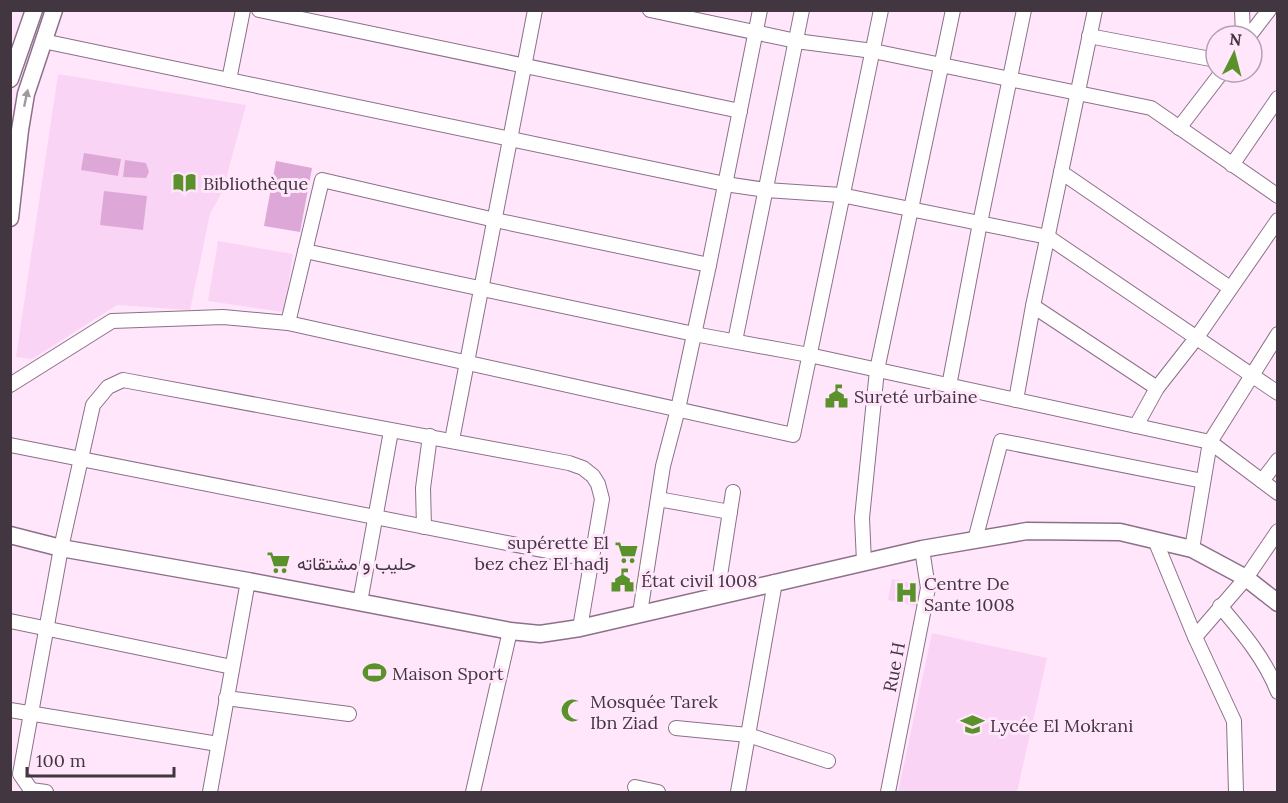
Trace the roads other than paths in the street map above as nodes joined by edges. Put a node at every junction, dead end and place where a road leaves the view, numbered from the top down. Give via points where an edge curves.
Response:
1 (34, 10) edge
2 (54, 10) edge
3 (243, 10) edge
4 (259, 10) edge
5 (535, 10) edge
6 (650, 10) edge
7 (760, 10) edge
8 (802, 10) edge
9 (881, 10) edge
10 (953, 10) edge
11 (1024, 10) edge
12 (1095, 10) edge
13 (1269, 10) edge
14 (1258, 24) edge
15 (756, 33) junction
16 (1089, 36) junction
17 (24, 38) junction
18 (43, 41) junction
19 (796, 41) junction
20 (873, 51) junction
21 (1204, 58) edge
22 (941, 65) junction
23 (524, 66) junction
24 (10, 79) edge
25 (229, 80) junction
26 (1009, 80) junction
27 (1213, 84) edge
28 (1077, 94) junction
29 (1278, 98) edge
30 (740, 111) junction
31 (1273, 115) edge
32 (1179, 128) junction
33 (509, 139) junction
34 (1232, 165) junction
35 (1061, 172) junction
36 (725, 184) junction
37 (766, 190) junction
38 (841, 195) junction
39 (1278, 196) edge
40 (910, 210) junction
41 (10, 218) edge
42 (495, 220) junction
43 (1278, 220) edge
44 (980, 223) junction
45 (1048, 237) junction
46 (305, 251) junction
47 (709, 265) junction
48 (1230, 288) junction
49 (480, 289) junction
50 (1033, 306) junction
51 (288, 323) junction
52 (694, 334) junction
53 (1278, 334) edge
54 (1197, 337) junction
55 (735, 342) junction
56 (809, 356) junction
57 (466, 362) junction
58 (877, 370) junction
59 (1251, 375) junction
60 (10, 385) edge
61 (949, 386) junction
62 (1157, 388) junction
63 (1278, 393) edge
64 (1016, 400) junction
65 (678, 409) junction
66 (1136, 426) junction
67 (392, 430) junction
68 (430, 436) junction
69 (452, 440) junction
70 (1210, 442) junction
71 (10, 445) edge
72 (81, 458) junction
73 (1278, 460) edge
74 (1203, 481) junction
75 (1262, 481) junction
76 (733, 492) dead end
77 (1278, 493) edge
78 (658, 499) junction
79 (730, 512) junction
80 (376, 517) junction
81 (424, 527) junction
82 (1278, 531) edge
83 (10, 535) edge
84 (975, 540) junction
85 (1155, 540) junction
86 (61, 548) junction
87 (922, 549) junction
88 (1192, 549) junction
89 (593, 560) junction
90 (864, 562) junction
91 (1246, 578) junction
92 (248, 581) junction
93 (775, 582) junction
94 (717, 596) junction
95 (360, 602) junction
96 (1278, 603) edge
97 (1220, 606) junction
98 (640, 613) junction
99 (10, 621) edge
100 (580, 628) junction
101 (48, 629) junction
102 (510, 631) junction
103 (1195, 637) junction
104 (232, 667) junction
105 (1278, 692) edge
106 (226, 698) junction
107 (10, 710) edge
108 (32, 714) junction
109 (349, 714) dead end
110 (676, 728) dead end
111 (748, 735) junction
112 (218, 744) junction
113 (828, 761) dead end
114 (634, 787) dead end
115 (45, 792) edge
116 (210, 792) edge
117 (473, 792) edge
118 (658, 792) edge
119 (738, 792) edge
120 (888, 792) edge
121 (1236, 792) edge

1 - 17 main road
2 - 18 main road
3 - 25 street
4 - 23 street
5 - 23 street
6 - 15 street
7 - 15 street
8 - 19 street
9 - 20 street
10 - 22 street
11 - 26 street
12 - 16 street
13 - 14 street
15 - 19 street
15 - 30 street
16 - 21 street
16 - 28 street
17 - 18 main road
17 - 24 main road
18 - 25 street
41 -> 18 main road via 26,94
19 - 20 street
19 - 37 street
20 - 22 street
20 - 38 street
22 - 26 street
22 - 40 street
23 - 30 street
23 - 33 street
25 - 33 street
26 - 28 street
26 - 44 street
27 - 32 street
28 - 32 street via 1151,108
28 - 35 street
29 - 31 street
30 - 36 street
31 - 34 street
32 - 34 street
33 - 36 street
33 - 42 street
34 - 39 street
35 - 45 street
35 - 48 street
36 - 37 street
36 - 47 street
37 - 38 street
37 - 55 street
38 - 40 street
38 - 56 street
40 - 44 street
40 - 58 street
42 - 46 street via 322,180
42 - 47 street
42 - 49 street
43 - 48 street
44 - 45 street
44 - 61 street
45 - 50 street
45 - 54 street
46 - 49 street
46 - 51 street
47 - 52 street
48 - 54 street
49 - 52 street
49 - 57 street
50 - 62 street
50 - 64 street
51 - 57 street
51 - 60 street via 223,317 112,321
52 - 55 street
52 - 65 street
53 - 59 street
54 - 59 street
54 - 62 street
55 - 56 street
56 - 58 street
56 - 65 street via 793,435
57 - 65 street
57 - 69 street
58 - 61 street
58 - 90 street via 862,518
59 - 63 street
59 - 70 street
61 - 64 street
62 - 66 street
64 - 66 street
65 - 78 street
66 - 70 street
67 - 68 street
67 - 72 street via 123,380 108,387 93,405
67 - 80 street
68 - 69 street
68 - 81 street via 423,488
69 - 89 street via 569,463 589,472 603,500
70 - 74 street
70 - 75 street
71 - 72 street
72 - 80 street
72 - 86 street
73 - 75 street
74 - 84 street via 1001,441
74 - 88 street
75 - 77 street
76 - 79 street
78 - 79 street
78 - 98 street
79 - 94 street
80 - 81 street
80 - 95 street
81 - 89 street
82 - 91 street
83 - 86 main road
84 - 85 main road via 1027,531 1120,532
84 - 87 main road
85 - 88 main road
85 - 103 street
86 - 92 main road
86 - 101 street
87 - 90 main road
87 - 120 street, Rue H via 928,588
88 - 91 main road
89 - 100 street
90 - 93 main road
91 - 96 main road
91 - 97 street
92 - 95 main road
92 - 104 street
93 - 94 main road
93 - 111 street
94 - 98 main road
95 - 102 main road
97 - 103 street
97 - 105 street via 1251,642
98 - 100 main road
99 - 101 street
100 - 102 main road via 540,633
101 - 104 street
101 - 108 street
102 - 117 street
103 - 121 street via 1234,721
104 - 106 street
106 - 109 street
106 - 112 street
107 - 108 street
108 - 112 street
108 - 115 street via 21,774 32,790
110 - 111 street
111 - 113 street
111 - 119 street
112 - 116 street
114 - 118 street

